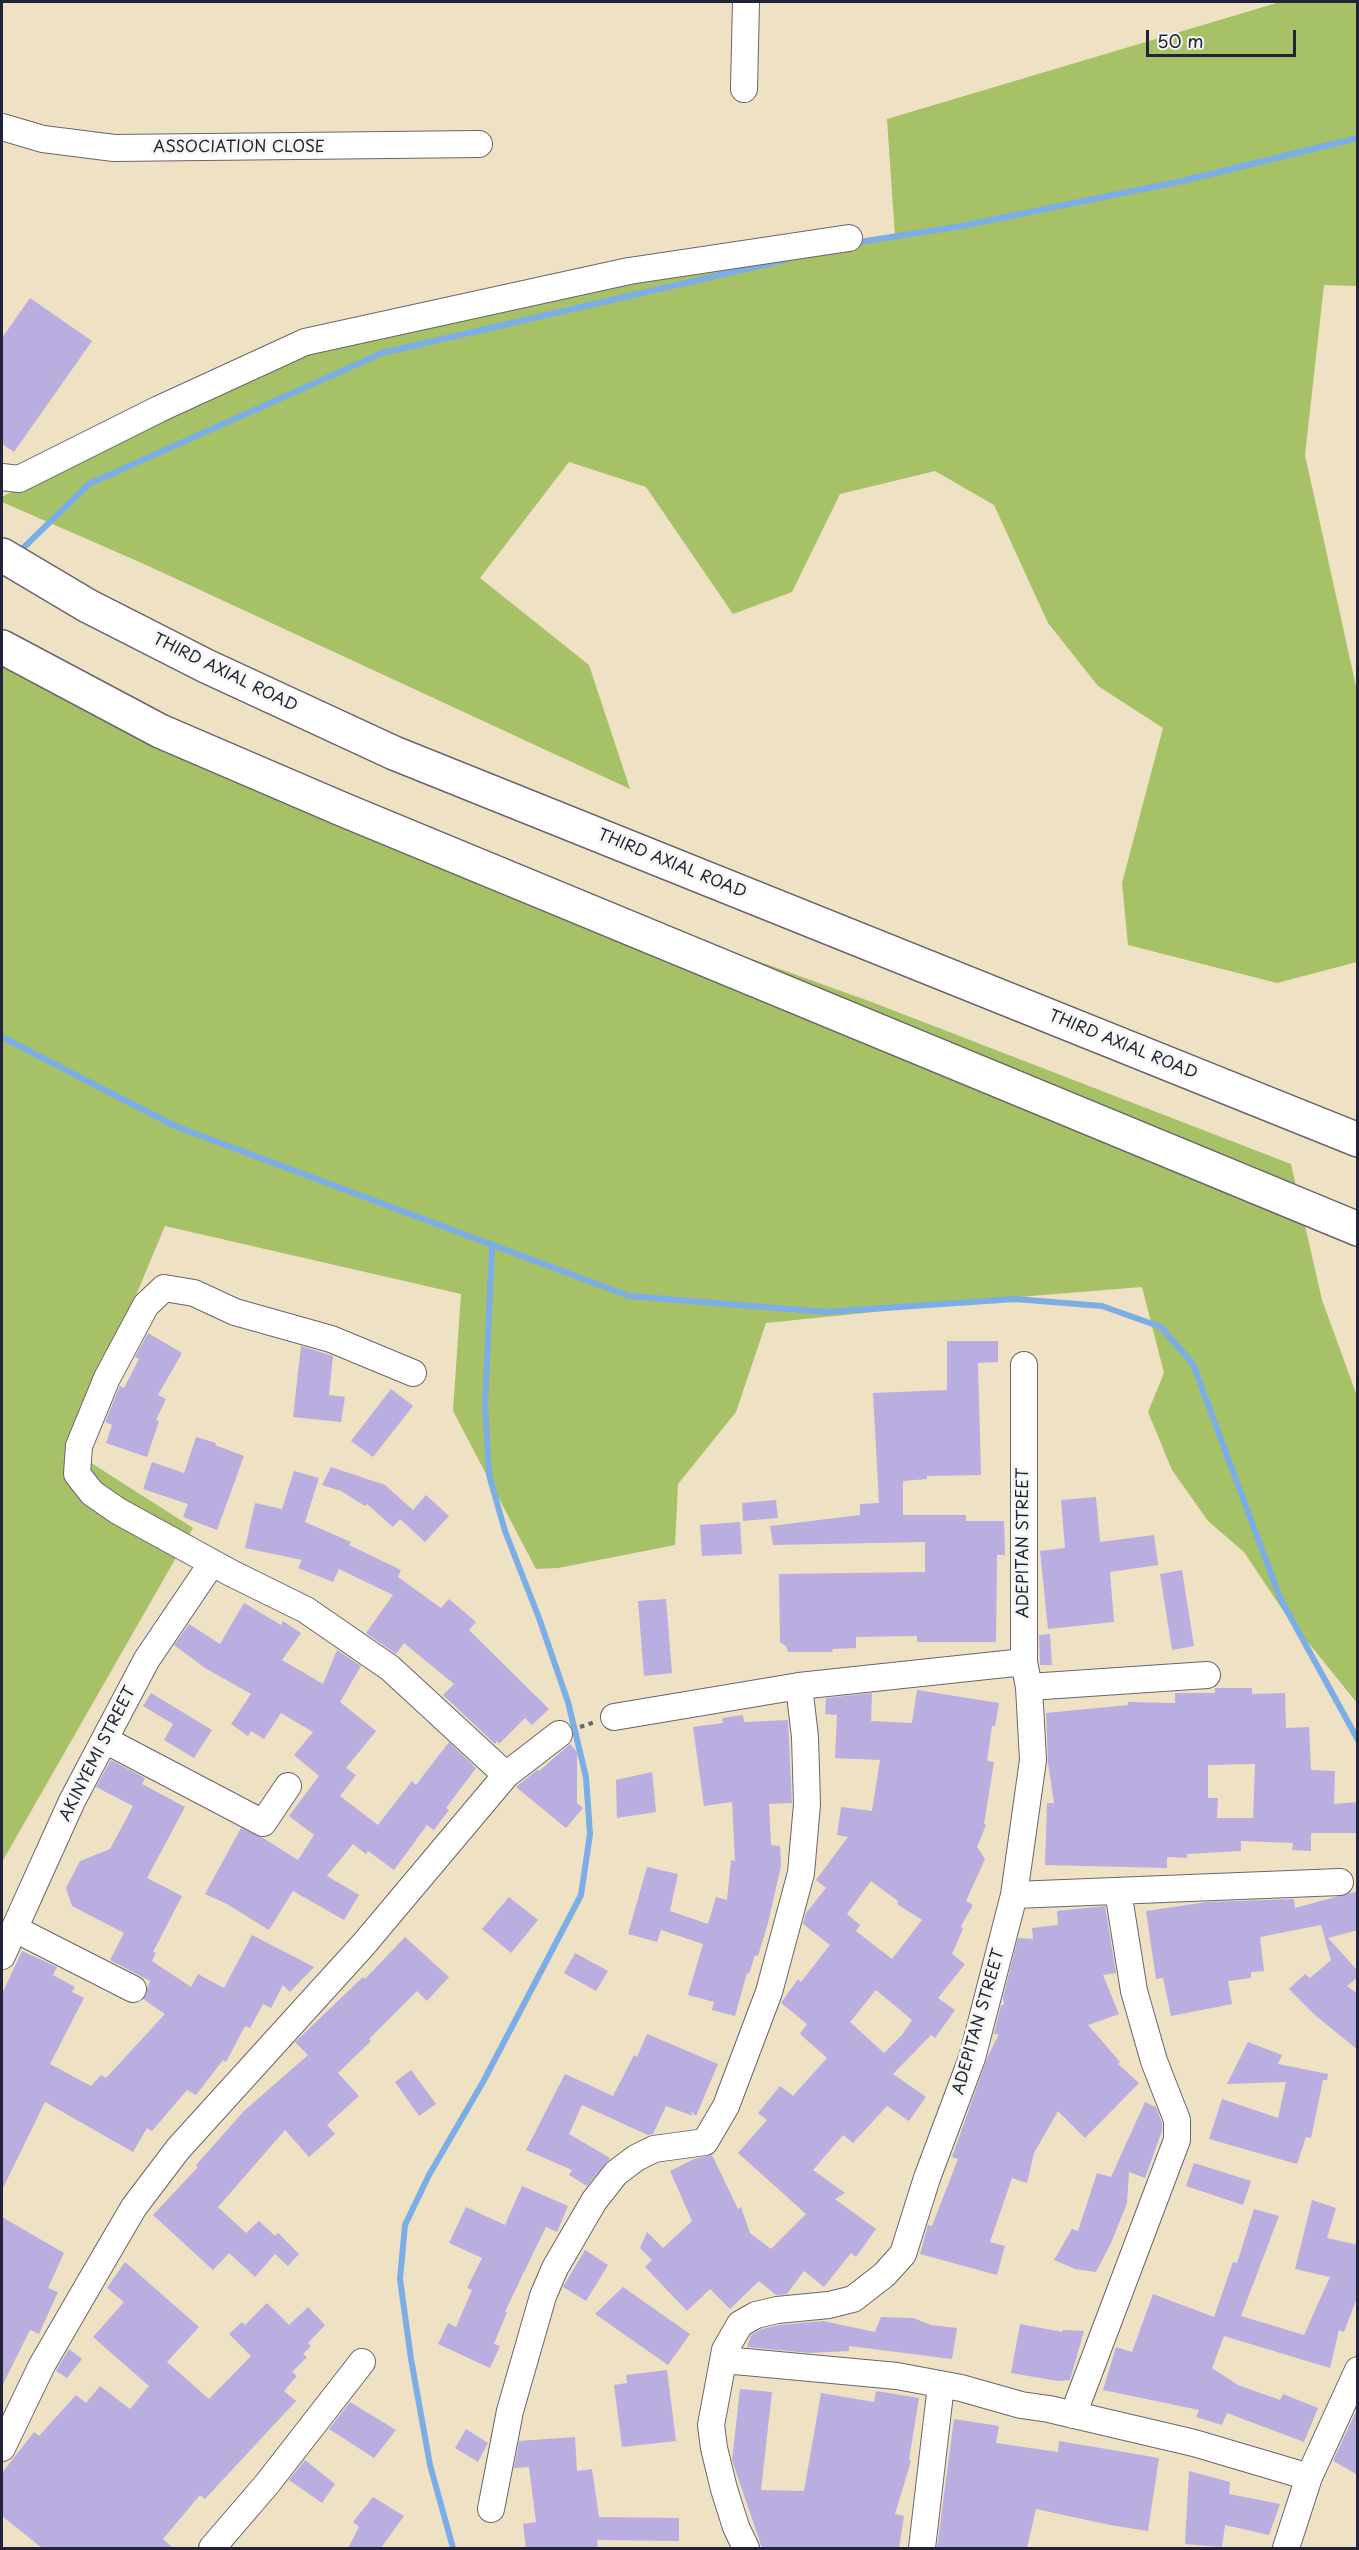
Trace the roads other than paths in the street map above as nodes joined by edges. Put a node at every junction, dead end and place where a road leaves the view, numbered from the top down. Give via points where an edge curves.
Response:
1 (746, 2) edge
2 (744, 88) dead end
3 (2, 127) edge
4 (480, 144) dead end
5 (849, 238) dead end
6 (2, 477) edge
7 (2, 555) edge
8 (2, 647) edge
9 (1358, 1140) edge
10 (1358, 1228) edge
11 (1024, 1365) dead end
12 (413, 1373) dead end
13 (212, 1563) junction
14 (1024, 1662) junction
15 (1207, 1675) dead end
16 (799, 1686) junction
17 (1029, 1687) junction
18 (607, 1719) road end
19 (564, 1732) road end
20 (105, 1740) junction
21 (506, 1775) junction
22 (288, 1786) dead end
23 (1340, 1882) dead end
24 (1118, 1891) junction
25 (1014, 1894) junction
26 (15, 1929) junction
27 (2, 1956) edge
28 (133, 1989) dead end
29 (724, 2360) junction
30 (362, 2362) dead end
31 (1358, 2370) edge
32 (941, 2385) junction
33 (1073, 2415) junction
34 (2, 2448) edge
35 (1309, 2477) junction
36 (491, 2509) dead end
37 (212, 2548) edge
38 (746, 2548) edge
39 (922, 2548) edge
40 (1286, 2548) edge

1 - 2 street
3 - 4 street, ASSOCIATION CLOSE via 43,139 114,148
5 - 6 street via 629,271 305,342 19,479
7 - 9 highway, THIRD AXIAL ROAD via 88,606 394,753
8 - 10 highway via 160,731 344,810
11 - 14 street, ADEPITAN STREET
12 - 13 street via 331,1339 236,1312 194,1293 164,1288 146,1305 107,1378 79,1446 77,1474 92,1493 118,1511
13 - 20 street, AKINYEMI STREET via 147,1659
13 - 21 street via 306,1610 390,1668
14 - 16 street
14 - 17 street, ADEPITAN STREET
15 - 17 street
16 - 18 street
16 - 36 street via 807,1804 801,1873 765,2002 726,2106 705,2142 654,2149 616,2173 594,2201 555,2268 543,2296 510,2411
17 - 25 street, ADEPITAN STREET via 1034,1760
19 - 21 street
20 - 22 street via 263,1823
20 - 26 street, AKINYEMI STREET via 72,1801
21 - 34 street via 364,1944 171,2157 134,2207 107,2253 42,2365
23 - 24 street
24 - 25 street
24 - 33 street via 1134,1991 1154,2061 1177,2120 1178,2140
25 - 29 street, ADEPITAN STREET via 972,2058 903,2254 853,2299 777,2310 740,2324 725,2350
26 - 27 street, AKINYEMI STREET
26 - 28 street
29 - 32 street via 897,2376
29 - 38 street, ADEPITAN STREET via 711,2425 736,2527
30 - 37 street
31 - 35 street
32 - 33 street
32 - 39 street
33 - 35 street via 1194,2443
35 - 40 street

